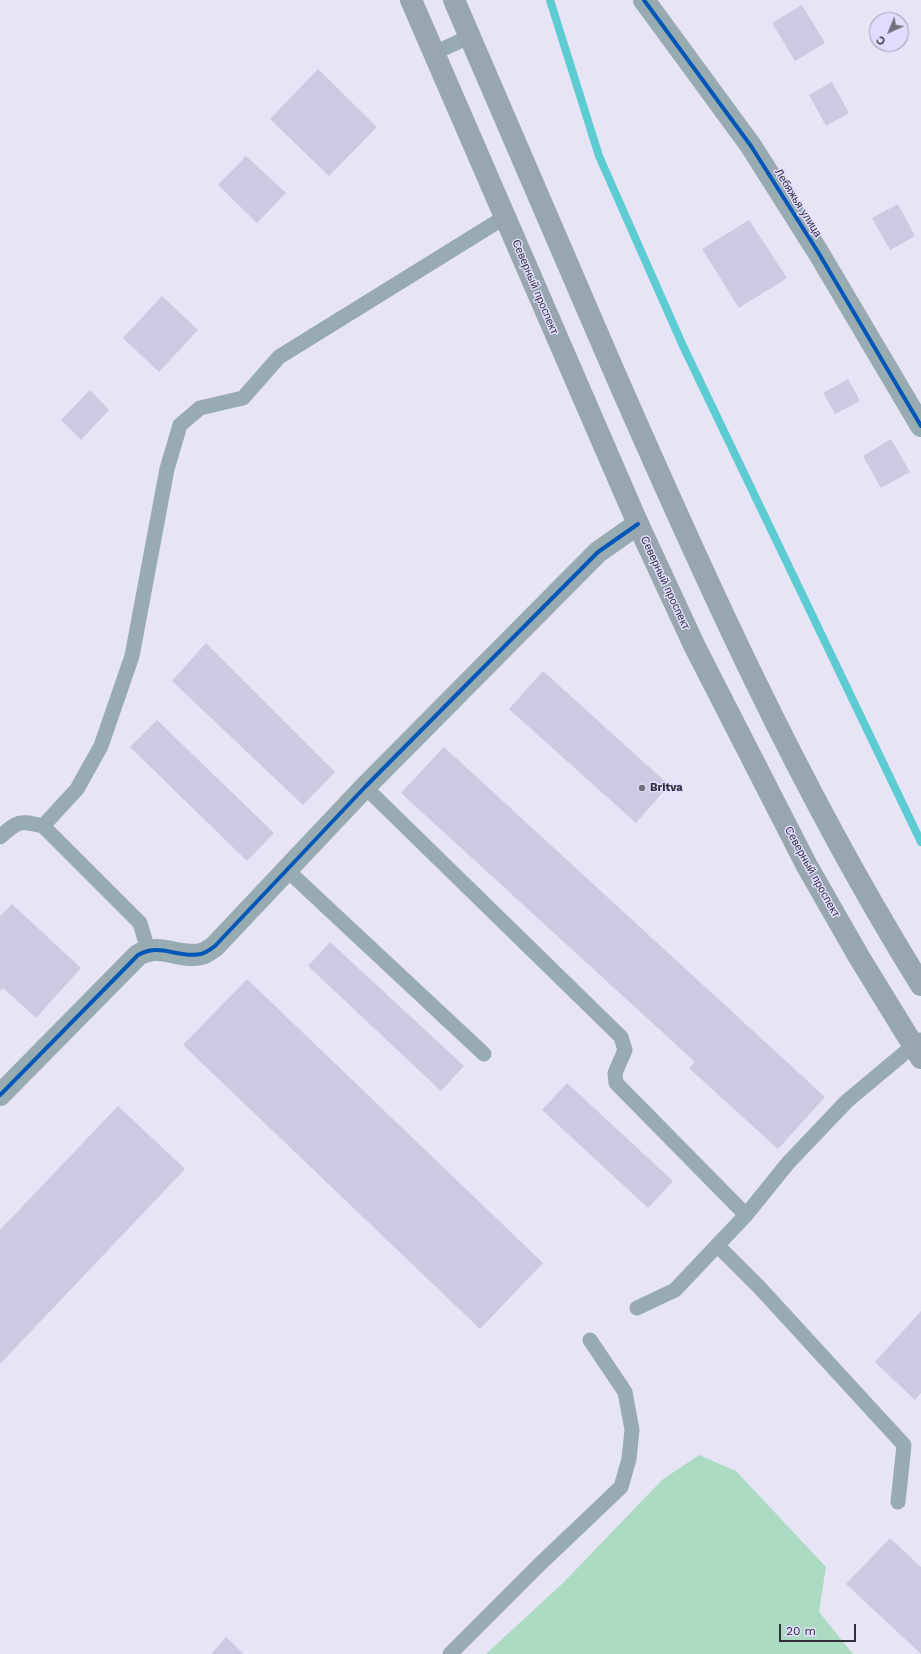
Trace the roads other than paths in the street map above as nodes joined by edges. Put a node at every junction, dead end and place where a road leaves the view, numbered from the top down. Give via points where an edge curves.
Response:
1 (411, 0) edge
2 (454, 0) edge
3 (644, 0) edge
4 (469, 36) junction
5 (434, 53) junction
6 (505, 217) junction
7 (921, 426) edge
8 (638, 524) junction
9 (365, 787) junction
10 (43, 826) junction
11 (0, 837) edge
12 (287, 870) junction
13 (148, 950) junction
14 (921, 985) edge
15 (918, 1048) edge
16 (484, 1054) dead end
17 (0, 1095) edge
18 (746, 1216) junction
19 (717, 1245) junction
20 (637, 1308) dead end
21 (590, 1340) dead end
22 (898, 1502) dead end
23 (450, 1654) edge

1 - 5 main road, Северный проспект
2 - 4 main road
3 - 7 street, Лебяжья улица via 751,146 818,252
4 - 5 lane
4 - 14 main road via 729,631 841,847
5 - 6 main road, Северный проспект
6 - 8 main road, Северный проспект
6 - 10 lane via 279,357 243,398 200,408 180,425 167,469 132,656 101,746 77,789
8 - 9 street via 598,552
8 - 15 main road, Северный проспект via 695,647 807,866 859,958
9 - 12 street
9 - 18 lane via 621,1037 625,1050 615,1073 616,1083
10 - 11 lane via 16,823
10 - 13 lane via 140,923
12 - 13 street via 215,946 202,954 188,955
12 - 16 lane
13 - 17 street via 138,955
15 - 18 lane via 847,1101 788,1163
18 - 19 lane
19 - 20 lane via 675,1290
19 - 22 lane via 904,1444
21 - 23 lane via 626,1392 632,1430 629,1459 621,1487

